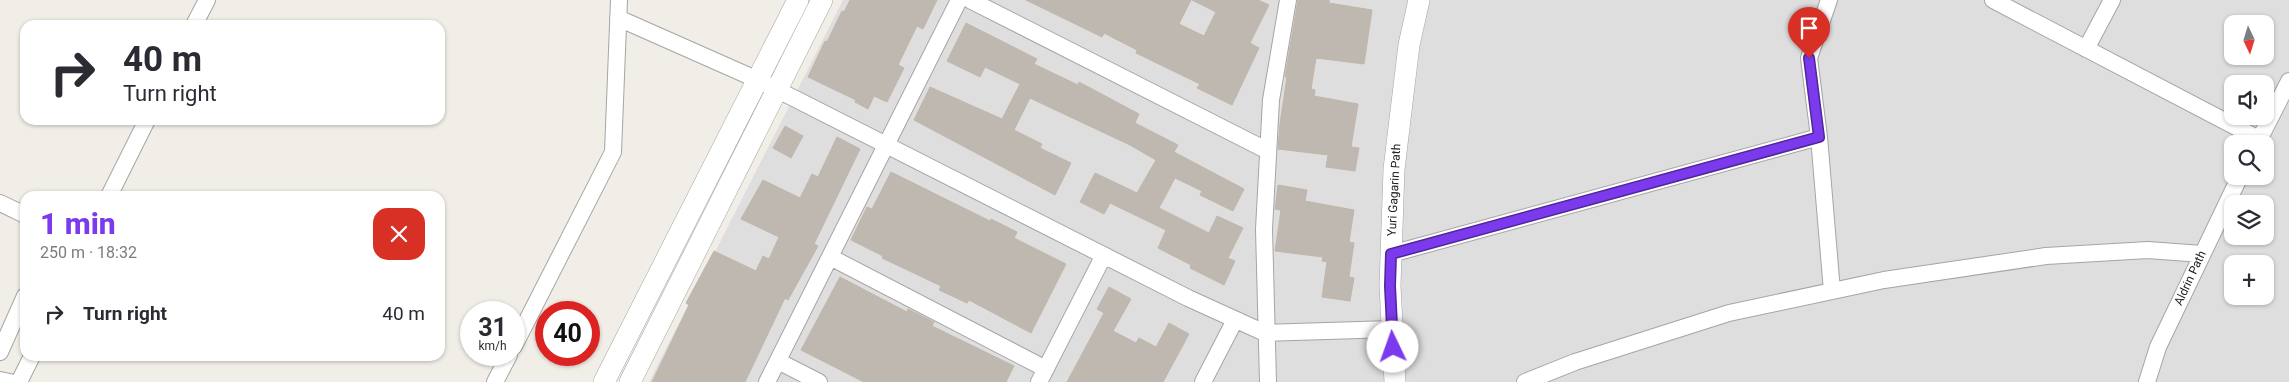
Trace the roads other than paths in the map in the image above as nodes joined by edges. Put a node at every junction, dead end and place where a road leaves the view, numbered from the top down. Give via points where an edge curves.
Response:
1 (207, 0) edge
2 (619, 0) edge
3 (798, 0) edge
4 (822, 0) edge
5 (959, 0) edge
6 (970, 0) edge
7 (1288, 0) edge
8 (1420, 0) edge
9 (1829, 0) edge
10 (1993, 0) edge
11 (2112, 0) edge
12 (618, 18) junction
13 (197, 20) edge
14 (2086, 49) junction
15 (758, 80) junction
16 (2289, 80) edge
17 (777, 90) junction
18 (144, 125) edge
19 (2247, 135) edge
20 (2261, 135) edge
21 (1819, 137) junction
22 (886, 145) junction
23 (1268, 151) junction
24 (2236, 185) edge
25 (112, 191) edge
26 (0, 203) edge
27 (20, 213) edge
28 (1391, 254) junction
29 (2202, 254) junction
30 (1104, 255) junction
31 (830, 257) junction
32 (1832, 291) junction
33 (20, 307) edge
34 (1235, 320) junction
35 (525, 324) edge
36 (1392, 329) junction
37 (1265, 334) junction
38 (0, 352) edge
39 (30, 361) edge
40 (778, 361) junction
41 (503, 366) edge
42 (1042, 375) edge
43 (0, 380) edge
44 (10, 382) edge
45 (19, 382) edge
46 (495, 382) edge
47 (604, 382) edge
48 (630, 382) edge
49 (767, 382) edge
50 (819, 382) edge
51 (1203, 382) edge
52 (1268, 382) edge
53 (1395, 382) edge
54 (1525, 382) edge
55 (2147, 382) edge

1 - 13 street
2 - 12 street
3 - 15 street
4 - 17 street
5 - 22 street
6 - 23 street
7 - 23 street via 1271,100
8 - 28 street, Yuri Gagarin Path via 1409,44 1394,169
9 - 21 street via 1809,58
10 - 14 street
11 - 14 street
12 - 15 street
12 - 35 street via 613,152
14 - 19 street
15 - 17 street
15 - 47 street
16 - 20 street
17 - 22 street
17 - 48 street
18 - 25 street
21 - 28 street
21 - 32 street
22 - 30 street
22 - 31 street
23 - 37 street via 1264,229
24 - 29 street, Aldrin Path
26 - 27 street
28 - 36 street, Yuri Gagarin Path
29 - 32 street via 2148,250 2046,256
29 - 55 street, Aldrin Path via 2158,347
30 - 34 street
30 - 42 street
31 - 40 street
31 - 42 street
32 - 54 street via 1729,313 1575,362
33 - 38 street
34 - 37 street
34 - 51 street
36 - 37 street
36 - 53 street, Yuri Gagarin Path
37 - 52 street
39 - 45 street
40 - 49 street
40 - 50 street
41 - 46 street
43 - 44 street

